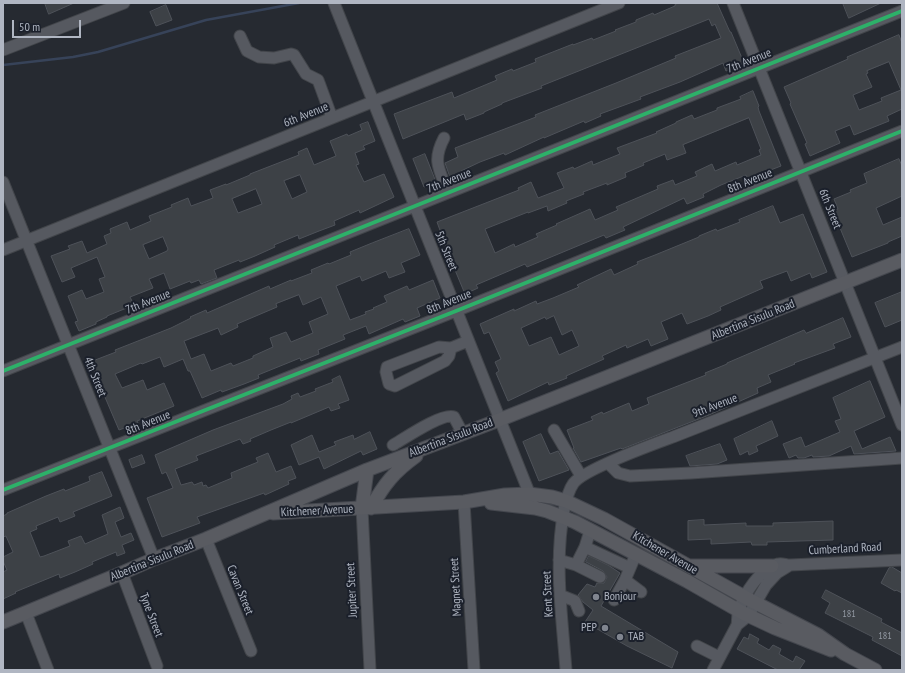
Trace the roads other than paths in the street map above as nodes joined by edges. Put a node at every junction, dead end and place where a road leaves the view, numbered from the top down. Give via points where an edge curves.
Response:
1 (124, 3) edge
2 (334, 3) edge
3 (619, 3) edge
4 (734, 3) edge
5 (902, 11) edge
6 (240, 36) dead end
7 (3, 50) edge
8 (759, 67) junction
9 (373, 102) junction
10 (332, 118) junction
11 (902, 131) edge
12 (444, 138) dead end
13 (800, 171) junction
14 (3, 182) edge
15 (448, 192) junction
16 (414, 206) junction
17 (26, 240) junction
18 (3, 250) edge
19 (902, 260) edge
20 (846, 283) junction
21 (456, 311) junction
22 (468, 341) junction
23 (68, 345) junction
24 (902, 347) edge
25 (451, 348) junction
26 (875, 358) junction
27 (3, 371) edge
28 (499, 420) junction
29 (902, 425) edge
30 (554, 430) dead end
31 (463, 434) junction
32 (393, 445) dead end
33 (427, 448) junction
34 (110, 449) junction
35 (902, 458) edge
36 (608, 463) junction
37 (367, 470) junction
38 (581, 476) junction
39 (3, 490) edge
40 (529, 494) junction
41 (469, 501) junction
42 (566, 501) junction
43 (366, 508) junction
44 (535, 508) junction
45 (263, 514) junction
46 (563, 517) junction
47 (590, 531) junction
48 (206, 539) junction
49 (585, 547) junction
50 (636, 554) junction
51 (154, 559) junction
52 (560, 560) junction
53 (902, 560) edge
54 (576, 565) junction
55 (790, 565) junction
56 (689, 566) junction
57 (772, 566) junction
58 (630, 568) junction
59 (122, 574) junction
60 (600, 577) dead end
61 (625, 580) junction
62 (641, 592) dead end
63 (560, 595) junction
64 (614, 600) dead end
65 (750, 600) junction
66 (579, 611) dead end
67 (26, 613) junction
68 (743, 613) junction
69 (3, 622) edge
70 (697, 646) dead end
71 (251, 651) dead end
72 (845, 654) junction
73 (719, 657) junction
74 (855, 665) edge
75 (157, 666) dead end
76 (48, 670) edge
77 (370, 670) edge
78 (474, 670) edge
79 (566, 670) edge
80 (712, 670) edge
81 (875, 670) edge

1 - 7 street
2 - 9 street, 5th Street
3 - 9 street, 6th Avenue
4 - 8 street, 6th Street
5 - 8 street, 7th Avenue
6 - 10 street via 247,50 259,57 294,55 306,74 318,80
8 - 13 street, 6th Street
8 - 15 street, 7th Avenue
9 - 10 street, 6th Avenue
9 - 16 street, 5th Street
10 - 17 street, 6th Avenue
11 - 13 street, 8th Avenue
12 - 15 street via 436,160
13 - 20 street, 6th Street
13 - 21 street, 8th Avenue
14 - 17 street, 4th Street
15 - 16 street, 7th Avenue
16 - 21 street, 5th Street
16 - 23 street, 7th Avenue
17 - 18 street, 6th Avenue
17 - 23 street, 4th Street
19 - 20 main road, Albertina Sisulu Road
20 - 26 street, 6th Street
20 - 28 main road, Albertina Sisulu Road
21 - 22 street, 5th Street
21 - 34 street, 8th Avenue
22 - 25 street
22 - 28 street, 5th Street
23 - 27 street, 7th Avenue
23 - 34 street, 4th Street
24 - 26 street, 9th Avenue
25 - 25 street via 439,347 386,367 389,384 395,386 444,361 449,356
26 - 29 street, 6th Street
26 - 36 street, 9th Avenue
28 - 31 main road, Albertina Sisulu Road
28 - 40 street, 5th Street
30 - 38 street
31 - 32 street via 454,417 449,415 422,427
31 - 33 main road, Albertina Sisulu Road
33 - 37 main road, Albertina Sisulu Road
33 - 43 main road, Kitchener Avenue via 390,478
34 - 39 street, 8th Avenue
34 - 51 street, 4th Street
35 - 36 street via 630,476 618,473
36 - 38 street, 9th Avenue
37 - 43 main road
37 - 45 main road, Albertina Sisulu Road
38 - 42 street, 9th Avenue via 572,484
40 - 41 main road, Kitchener Avenue
40 - 42 main road, Kitchener Avenue
40 - 44 street, 5th Street
41 - 43 main road, Kitchener Avenue
41 - 44 main road, Kitchener Avenue
41 - 78 street, Magnet Street
42 - 46 street, 9th Avenue
42 - 56 main road, Kitchener Avenue via 604,518
43 - 45 main road, Kitchener Avenue
43 - 77 street, Jupiter Street
44 - 46 main road, Kitchener Avenue
45 - 48 main road, Albertina Sisulu Road
46 - 47 main road, Kitchener Avenue
46 - 52 street, Kent Street
47 - 49 street
47 - 50 main road, Kitchener Avenue
48 - 51 main road, Albertina Sisulu Road
48 - 71 street, Cavan Street
49 - 54 street
49 - 58 street
50 - 58 street
50 - 68 main road, Kitchener Avenue
51 - 59 main road, Albertina Sisulu Road
52 - 54 street
52 - 63 street, Kent Street
53 - 55 street, Cumberland Road
54 - 60 street
55 - 57 street, Cumberland Road
55 - 65 street via 777,573
56 - 57 main road
56 - 65 main road, Kitchener Avenue
57 - 65 street via 759,576
58 - 61 street
59 - 67 main road, Albertina Sisulu Road
59 - 75 street, Tyne Street
61 - 62 street
61 - 64 street
63 - 66 street via 575,601
63 - 79 street, Kent Street
65 - 68 street
65 - 72 main road, Kitchener Avenue via 818,635
67 - 69 main road, Albertina Sisulu Road
67 - 76 street
68 - 72 main road, Kitchener Avenue via 808,642
68 - 73 street
70 - 73 street
72 - 74 main road, Kitchener Avenue
73 - 80 street
74 - 81 main road, Kitchener Avenue

